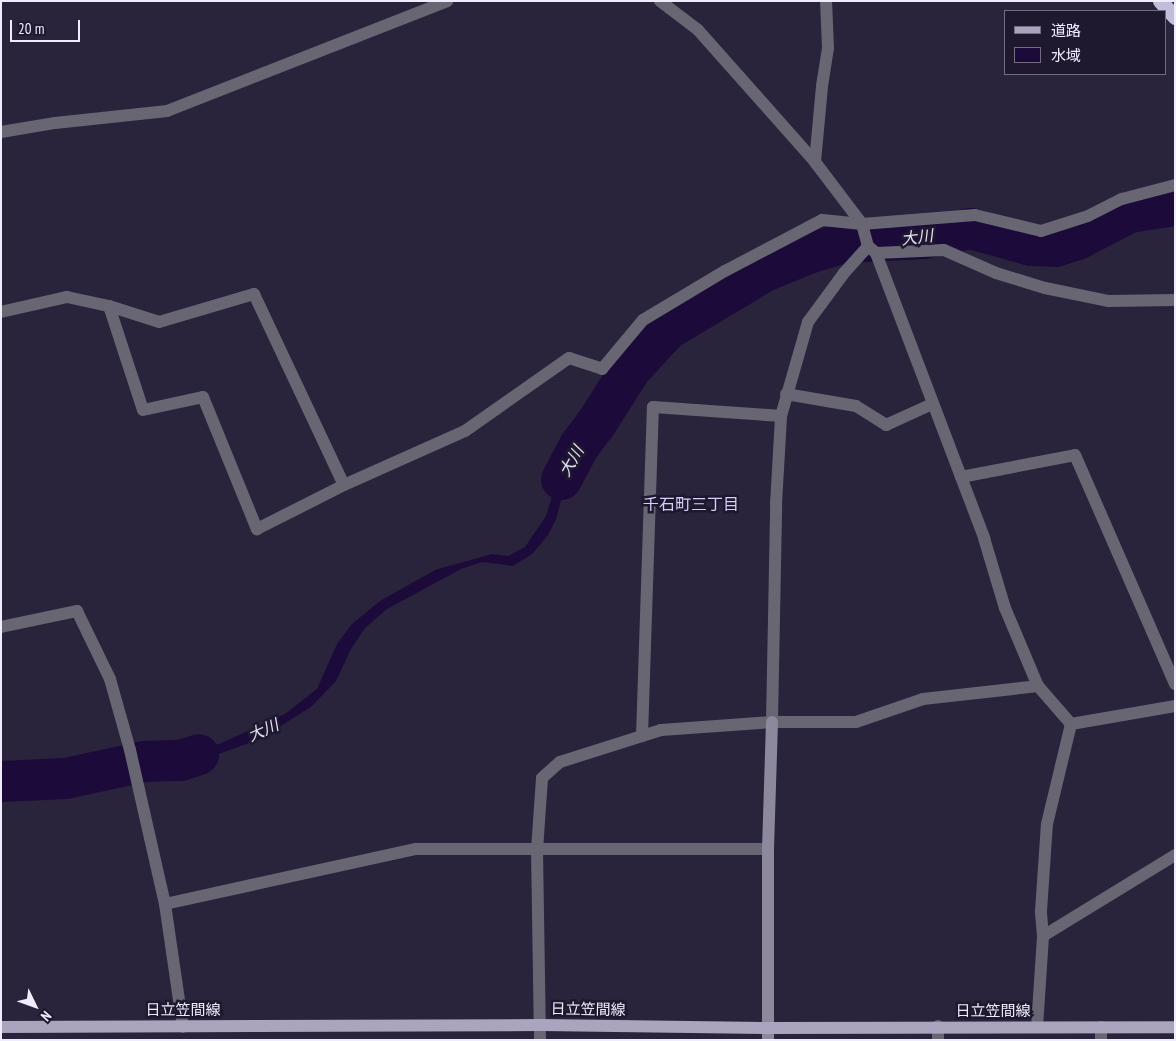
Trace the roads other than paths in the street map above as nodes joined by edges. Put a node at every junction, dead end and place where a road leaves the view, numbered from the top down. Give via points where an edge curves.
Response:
1 (409, 1) edge
2 (447, 1) edge
3 (660, 1) edge
4 (826, 1) edge
5 (1160, 1) edge
6 (414, 14) junction
7 (1175, 17) edge
8 (1, 132) edge
9 (815, 162) junction
10 (1175, 185) edge
11 (862, 224) junction
12 (872, 250) junction
13 (1175, 300) edge
14 (109, 306) junction
15 (1, 312) edge
16 (786, 394) junction
17 (932, 404) junction
18 (781, 416) junction
19 (961, 478) junction
20 (344, 485) junction
21 (1, 626) edge
22 (1175, 684) edge
23 (1038, 686) junction
24 (1175, 706) edge
25 (772, 722) junction
26 (1071, 724) junction
27 (642, 736) junction
28 (768, 849) junction
29 (537, 850) junction
30 (1175, 855) edge
31 (165, 904) junction
32 (1043, 936) junction
33 (541, 1025) junction
34 (184, 1026) junction
35 (938, 1026) junction
36 (1, 1027) edge
37 (1038, 1027) junction
38 (1175, 1027) edge
39 (1101, 1033) edge
40 (768, 1034) edge
41 (540, 1040) edge
42 (938, 1040) edge

1 - 6 street
2 - 6 street
3 - 9 street via 698,30
4 - 9 street via 828,48
5 - 7 highway
6 - 8 street via 167,111
9 - 11 street
10 - 11 street via 1122,199 1088,216 1041,231 975,215
11 - 12 street
11 - 20 street via 822,220 725,271 643,320 602,369 569,358 465,431
12 - 13 street via 944,250 996,273 1108,301
12 - 16 street via 844,273 808,322
12 - 17 street
14 - 15 street via 67,297
14 - 20 street via 158,322 254,294
14 - 20 street via 144,410 203,397 257,529
16 - 17 street via 856,406 886,425
16 - 18 street
17 - 19 street
18 - 25 street
18 - 27 street via 653,408
19 - 22 street via 1075,455
19 - 23 street via 984,538 1004,608
21 - 31 street via 76,612 110,679 130,750
23 - 25 street via 923,699 856,722
23 - 26 street
24 - 26 street
25 - 27 street via 661,730
25 - 28 street
26 - 32 street via 1047,824
27 - 29 street via 560,762 542,778
28 - 29 street
28 - 40 street
29 - 31 street via 416,849
29 - 33 street
30 - 32 street
31 - 34 street
32 - 37 street
33 - 34 main road, 日立笠間線
33 - 40 main road, 日立笠間線
33 - 41 street
34 - 36 main road, 日立笠間線
35 - 37 main road, 日立笠間線
35 - 40 main road, 日立笠間線
35 - 42 street
37 - 39 main road, 日立笠間線
38 - 39 main road, 日立笠間線

